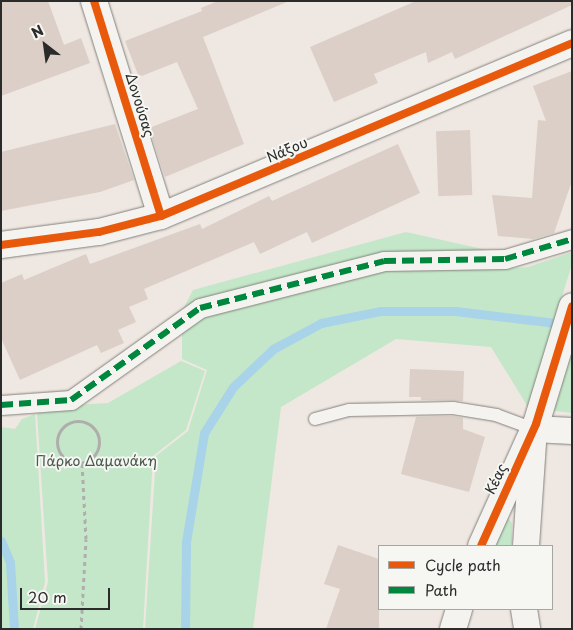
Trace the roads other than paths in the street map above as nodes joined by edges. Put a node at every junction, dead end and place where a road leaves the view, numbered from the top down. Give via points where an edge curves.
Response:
1 (94, 1) edge
2 (572, 43) edge
3 (161, 216) junction
4 (572, 239) edge
5 (1, 245) edge
6 (572, 306) edge
7 (1, 405) edge
8 (315, 419) dead end
9 (535, 427) junction
10 (572, 431) edge
11 (481, 545) edge
12 (526, 545) edge
13 (460, 610) edge
14 (524, 610) edge
15 (454, 629) edge
16 (527, 629) edge

1 - 3 street, Δονούσας
2 - 3 street, Νάξου
3 - 5 street, Νάξου via 99,232
4 - 7 street via 505,259 384,261 200,308 71,400
6 - 9 street
8 - 9 lane via 349,410 454,408 496,415
9 - 10 street
9 - 11 street, Κέας
9 - 12 street
13 - 15 street
14 - 16 street

